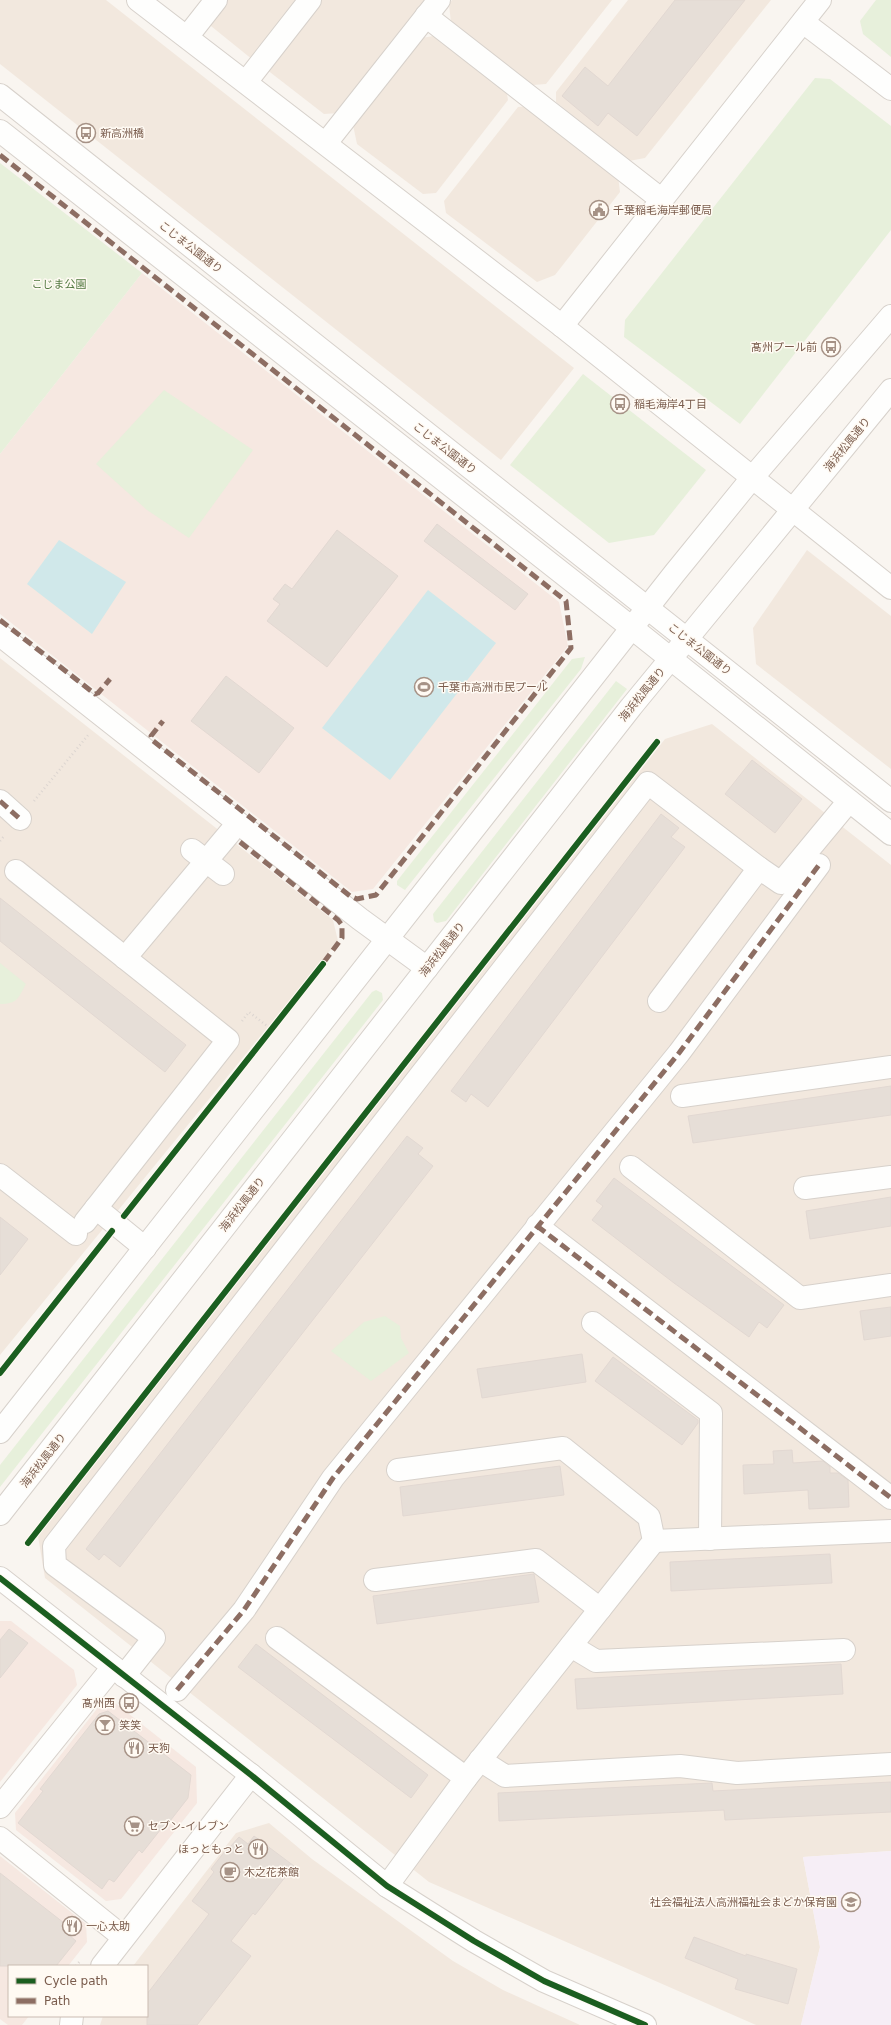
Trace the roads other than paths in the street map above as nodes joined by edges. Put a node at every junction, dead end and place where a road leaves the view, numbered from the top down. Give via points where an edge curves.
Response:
1 (138, 0) edge
2 (216, 0) edge
3 (310, 0) edge
4 (820, 0) edge
5 (432, 8) edge
6 (803, 22) junction
7 (187, 37) junction
8 (246, 82) junction
9 (891, 89) edge
10 (0, 95) edge
11 (0, 131) edge
12 (326, 143) junction
13 (662, 200) junction
14 (891, 316) edge
15 (562, 326) junction
16 (891, 390) edge
17 (752, 478) junction
18 (793, 510) junction
19 (891, 588) edge
20 (648, 608) junction
21 (632, 628) junction
22 (0, 635) edge
23 (687, 639) junction
24 (671, 659) junction
25 (891, 800) edge
26 (0, 801) edge
27 (849, 801) junction
28 (20, 819) road end
29 (238, 823) junction
30 (891, 834) edge
31 (819, 865) dead end
32 (759, 868) junction
33 (16, 871) dead end
34 (387, 939) junction
35 (125, 958) junction
36 (427, 968) junction
37 (659, 1001) dead end
38 (891, 1067) edge
39 (682, 1096) dead end
40 (631, 1167) dead end
41 (0, 1175) edge
42 (891, 1177) edge
43 (804, 1188) dead end
44 (86, 1221) junction
45 (537, 1226) junction
46 (145, 1248) junction
47 (891, 1285) edge
48 (593, 1323) dead end
49 (0, 1432) edge
50 (398, 1470) dead end
51 (891, 1498) edge
52 (0, 1514) edge
53 (891, 1530) edge
54 (710, 1539) junction
55 (654, 1541) junction
56 (0, 1578) edge
57 (376, 1580) dead end
58 (600, 1609) junction
59 (277, 1638) dead end
60 (571, 1646) junction
61 (844, 1650) dead end
62 (118, 1672) junction
63 (177, 1690) dead end
64 (480, 1760) junction
65 (891, 1764) edge
66 (251, 1775) junction
67 (466, 1778) junction
68 (0, 1807) edge
69 (0, 1838) edge
70 (387, 1886) junction
71 (123, 1937) junction
72 (103, 1965) edge
73 (645, 2025) edge

1 - 7 street
2 - 7 street
3 - 8 street
4 - 6 street
5 - 12 street
5 - 13 street
6 - 9 street
6 - 13 street
7 - 8 street
8 - 12 street
10 - 20 street, こじま公園通り
11 - 21 street
12 - 15 street
13 - 15 street
14 - 17 street
15 - 17 street
16 - 18 street, 海浜松風通り
17 - 18 street
17 - 20 street
18 - 19 street
18 - 23 street, 海浜松風通り
20 - 21 street
20 - 23 street, こじま公園通り
21 - 24 street
21 - 34 street
22 - 29 street
23 - 24 street, 海浜松風通り
23 - 25 street, こじま公園通り
24 - 27 street
24 - 36 street, 海浜松風通り
26 - 28 street
27 - 30 street
27 - 32 street via 781,883
29 - 34 street
29 - 35 street
31 - 45 street via 679,1053
32 - 37 street
32 - 62 street via 648,783 54,1546 55,1564 154,1638
33 - 35 street
34 - 36 street
34 - 46 street
35 - 44 street via 228,1040
36 - 52 street, 海浜松風通り
38 - 39 street
40 - 47 street via 800,1298
41 - 44 street
42 - 43 street
44 - 46 street
45 - 51 street
45 - 63 street via 333,1478 244,1610
46 - 49 street
48 - 54 street via 711,1413
50 - 55 street via 563,1448 649,1517
53 - 54 street
54 - 55 street
55 - 58 street
56 - 62 street
57 - 58 street via 536,1560
58 - 60 street
59 - 67 street
60 - 61 street via 596,1661
60 - 64 street
62 - 66 street
62 - 68 street
64 - 65 street via 505,1776 680,1766 737,1773
64 - 67 street
66 - 70 street
66 - 71 street
67 - 70 street
69 - 71 street
70 - 73 street via 474,1941 544,1981
71 - 72 street

